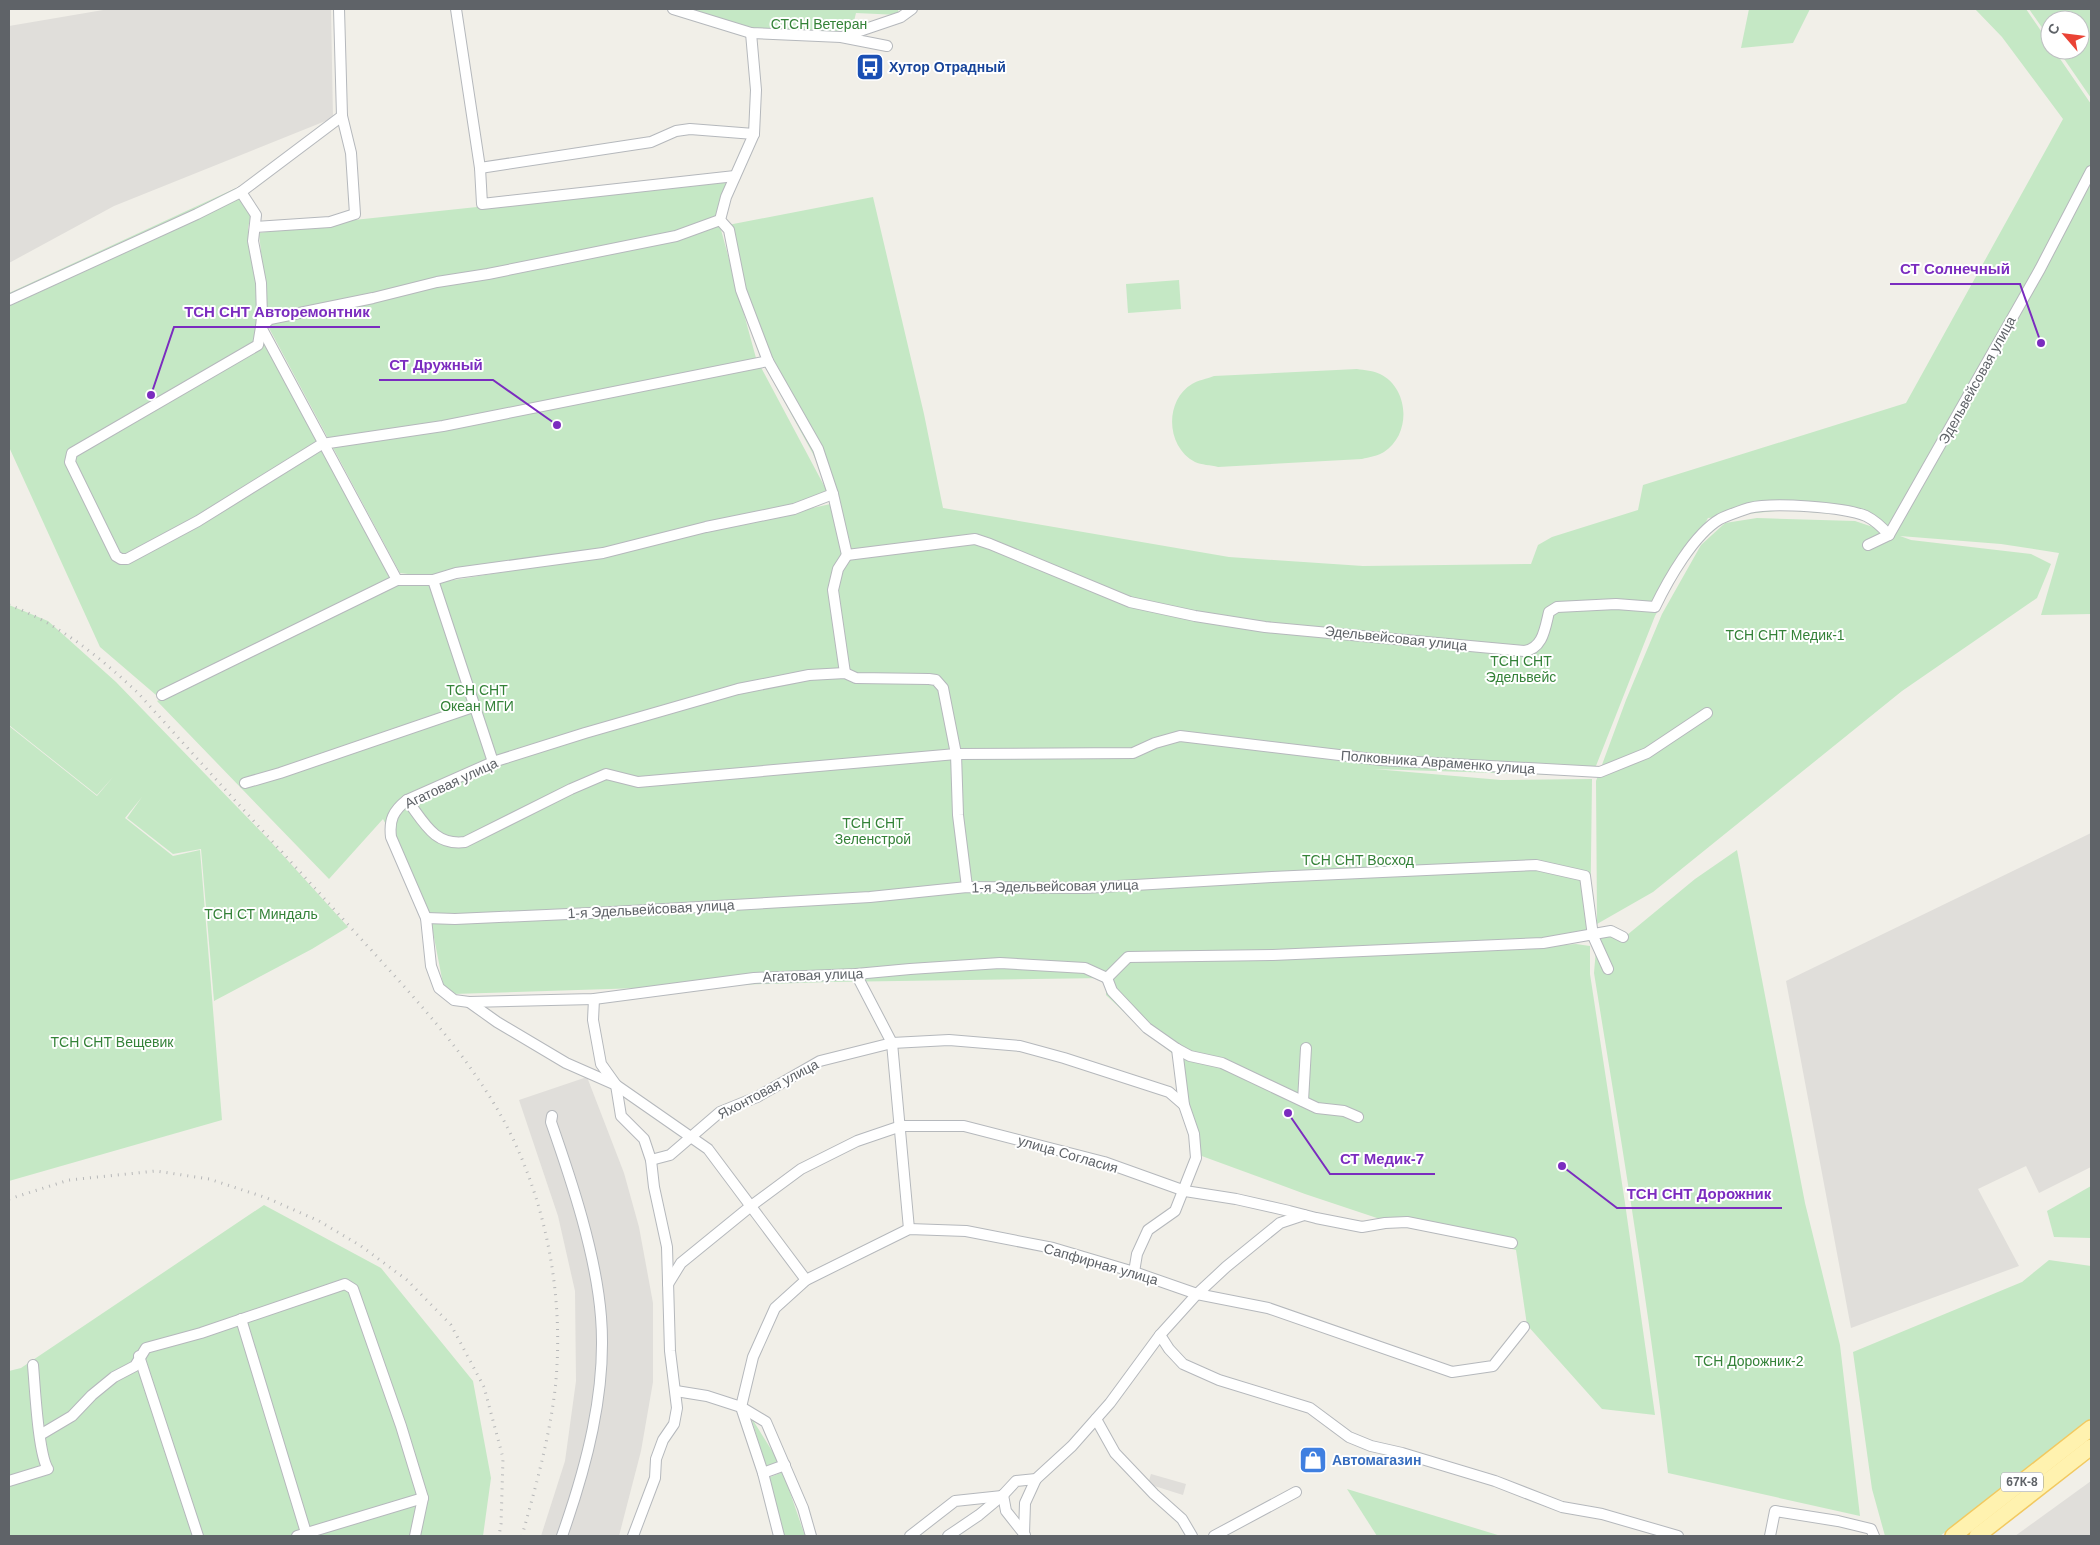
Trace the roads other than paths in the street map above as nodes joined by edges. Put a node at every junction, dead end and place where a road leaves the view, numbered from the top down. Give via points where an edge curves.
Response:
1 (339, 9) edge
2 (456, 9) edge
3 (673, 9) edge
4 (912, 9) edge
5 (751, 33) junction
6 (841, 37) junction
7 (887, 46) dead end
8 (342, 116) junction
9 (754, 134) junction
10 (480, 168) junction
11 (2091, 172) edge
12 (735, 176) junction
13 (241, 192) junction
14 (720, 220) junction
15 (254, 228) junction
16 (9, 300) edge
17 (260, 327) junction
18 (768, 361) junction
19 (322, 444) junction
20 (833, 494) junction
21 (1889, 535) junction
22 (1868, 545) dead end
23 (847, 555) junction
24 (397, 580) junction
25 (433, 580) junction
26 (845, 673) junction
27 (162, 695) dead end
28 (474, 707) junction
29 (1707, 713) dead end
30 (956, 754) junction
31 (493, 762) junction
32 (245, 783) dead end
33 (407, 800) junction
34 (966, 888) junction
35 (426, 918) junction
36 (1593, 936) junction
37 (1623, 937) dead end
38 (1608, 969) dead end
39 (856, 974) junction
40 (1107, 978) junction
41 (594, 999) junction
42 (469, 1002) junction
43 (892, 1043) junction
44 (1306, 1048) dead end
45 (1177, 1049) junction
46 (616, 1086) junction
47 (1304, 1101) junction
48 (1184, 1105) junction
49 (552, 1116) dead end
50 (1358, 1117) dead end
51 (901, 1126) junction
52 (692, 1137) junction
53 (651, 1160) junction
54 (1185, 1190) junction
55 (752, 1206) junction
56 (1305, 1215) junction
57 (909, 1228) junction
58 (1512, 1242) dead end
59 (1134, 1272) junction
60 (806, 1280) junction
61 (668, 1284) junction
62 (1197, 1294) junction
63 (241, 1319) junction
64 (1524, 1328) dead end
65 (1160, 1335) junction
66 (140, 1356) junction
67 (33, 1365) dead end
68 (676, 1392) junction
69 (742, 1407) junction
70 (1096, 1419) junction
71 (2091, 1428) edge
72 (40, 1435) junction
73 (2091, 1447) edge
74 (785, 1466) junction
75 (762, 1473) junction
76 (1036, 1479) junction
77 (9, 1481) edge
78 (1296, 1492) dead end
79 (1002, 1496) junction
80 (423, 1498) junction
81 (304, 1535) edge
82 (1025, 1535) edge
83 (198, 1536) edge
84 (415, 1536) edge
85 (562, 1536) edge
86 (633, 1536) edge
87 (779, 1536) edge
88 (811, 1536) edge
89 (910, 1536) edge
90 (948, 1536) edge
91 (1192, 1536) edge
92 (1214, 1536) edge
93 (1678, 1536) edge
94 (1770, 1536) edge
95 (1874, 1536) edge
96 (1952, 1536) edge
97 (1977, 1536) edge

1 - 8 street
2 - 10 street
3 - 5 street
4 - 6 street via 901,17
5 - 6 street
5 - 9 street via 756,90
6 - 7 street
8 - 13 street
8 - 15 street via 351,153 356,214 330,222
9 - 10 street via 683,130 650,142
9 - 12 street
10 - 12 street via 482,204
11 - 21 street, Эдельвейсовая улица via 2040,269
12 - 14 street
13 - 15 street via 256,215
13 - 16 street
14 - 17 street via 676,236 437,282 270,319
14 - 18 street via 728,230 742,290
15 - 17 street via 253,240 261,283
17 - 19 street
17 - 19 street via 258,345 72,453 70,462 116,556 127,559 198,521
18 - 19 street via 443,426
18 - 20 street via 818,449
19 - 24 street
20 - 23 street
20 - 25 street via 794,509 603,553 456,573
21 - 22 street
21 - 23 street, Эдельвейсовая улица via 1880,524 1857,513 1807,507 1750,508 1720,519 1701,536 1675,567 1655,607 1616,604 1557,607 1549,612 1538,644 1524,651 1265,627 1195,616 1130,602 975,539
23 - 26 street via 838,569 833,590
24 - 25 street
24 - 27 street
25 - 28 street
26 - 30 street, Агатовая улица via 856,678 936,680 943,688
26 - 31 street, Агатовая улица via 810,675 738,689
28 - 31 street
28 - 32 street
29 - 30 street, Полковника Авраменко улица via 1647,752 1600,772 1381,760 1180,736 1133,753
30 - 33 street, Полковника Авраменко улица via 638,782 606,774 571,788 465,842 455,843 435,836
30 - 34 street, Агатовая улица via 958,815
31 - 33 street, Агатовая улица
33 - 35 street, Агатовая улица via 395,812 390,824 391,837
34 - 35 street, 1-я Эдельвейсовая улица via 612,912
34 - 36 street, 1-я Эдельвейсовая улица via 1084,888 1536,865 1585,876
35 - 42 street, Агатовая улица via 431,966 439,988 454,1000
36 - 37 street via 1611,931
36 - 38 street, 1-я Эдельвейсовая улица
36 - 40 street via 1543,943 1440,948 1128,957
39 - 40 street, Агатовая улица via 1000,963 1084,968
39 - 41 street, Агатовая улица via 754,978
39 - 43 street
40 - 45 street via 1112,991 1147,1028
41 - 42 street, Агатовая улица
41 - 46 street via 593,1020 601,1064
42 - 46 street via 566,1063
43 - 48 street, Яхонтовая улица via 949,1040 1020,1046 1169,1092
43 - 51 street
43 - 52 street, Яхонтовая улица via 820,1060 757,1097 720,1112
44 - 47 street
45 - 47 street via 1190,1056 1222,1063
45 - 48 street
46 - 52 street
46 - 53 street via 621,1116 644,1139
47 - 50 street via 1317,1108 1344,1111
48 - 54 street via 1194,1134 1196,1158
49 - 85 street via 551,1122 592,1261 601,1317 600,1369 594,1417 575,1499
51 - 54 street, улица Согласия via 964,1126 1104,1162
51 - 55 street, улица Согласия via 857,1141 801,1169
51 - 57 street
52 - 53 street, Яхонтовая улица via 670,1155
52 - 55 street via 708,1149
53 - 61 street via 667,1247
54 - 56 street, улица Согласия
54 - 59 street via 1175,1211 1148,1230 1137,1254
55 - 60 street
55 - 61 street, улица Согласия via 681,1263
56 - 58 street, улица Согласия via 1362,1226 1407,1222
56 - 62 street via 1280,1223
57 - 59 street, Сапфирная улица via 966,1231 1053,1248
57 - 60 street, Сапфирная улица
59 - 62 street, Сапфирная улица
60 - 69 street, Сапфирная улица via 775,1308 753,1357
61 - 68 street via 670,1350
62 - 64 street, Сапфирная улица via 1268,1308 1452,1372 1493,1366
62 - 65 street
63 - 66 street via 146,1348
63 - 80 street via 345,1284 353,1289
63 - 81 street
65 - 70 street
65 - 93 street via 1183,1364 1219,1380 1310,1408 1349,1437 1371,1446 1495,1482 1562,1507 1602,1514
66 - 72 street via 135,1366 114,1377 72,1416
66 - 83 street
67 - 72 street
68 - 69 street via 708,1396
68 - 86 street via 674,1424 656,1459 655,1478
69 - 74 street via 766,1422
69 - 75 street
70 - 76 street
70 - 91 street via 1115,1453 1182,1519
71 - 96 main road, 67К-8
72 - 77 street via 44,1464 48,1469
73 - 97 main road, 67К-8
74 - 75 street
74 - 88 street
75 - 87 street
76 - 79 street via 1016,1481
76 - 82 street via 1026,1503
78 - 92 street
79 - 82 street via 1006,1512
79 - 89 street via 954,1501
79 - 90 street
80 - 81 street
80 - 84 street
94 - 95 street via 1775,1511 1870,1529

